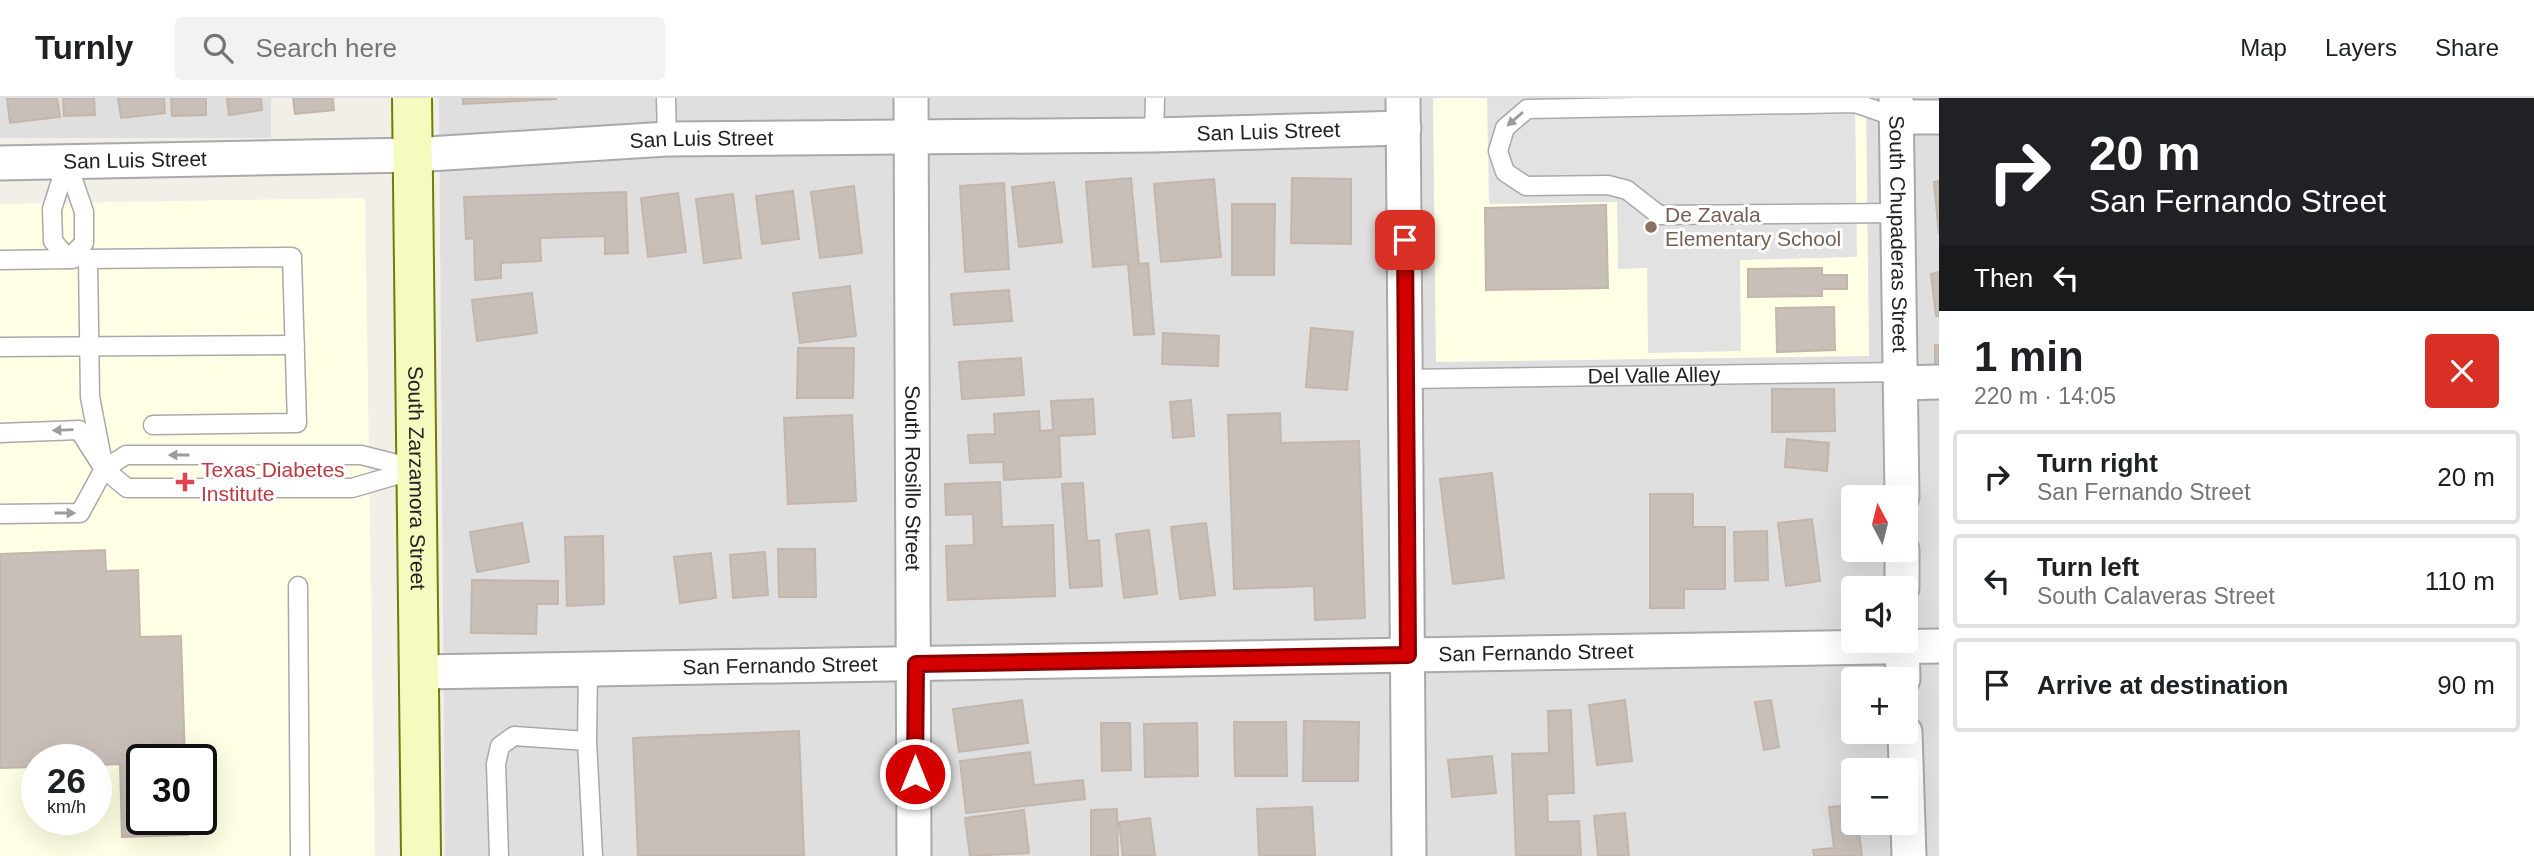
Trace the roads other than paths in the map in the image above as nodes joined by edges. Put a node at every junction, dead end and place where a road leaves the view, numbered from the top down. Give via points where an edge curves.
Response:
1 (412, 98) edge
2 (666, 98) edge
3 (911, 98) edge
4 (1155, 98) edge
5 (1896, 108) edge
6 (1404, 113) edge
7 (1939, 117) edge
8 (1154, 135) junction
9 (912, 136) junction
10 (667, 139) junction
11 (413, 155) junction
12 (66, 162) junction
13 (0, 163) edge
14 (1898, 213) junction
15 (68, 259) junction
16 (88, 259) junction
17 (0, 260) edge
18 (295, 345) junction
19 (0, 347) edge
20 (89, 347) junction
21 (1902, 377) junction
22 (1406, 379) junction
23 (1939, 382) edge
24 (153, 425) dead end
25 (0, 433) edge
26 (104, 469) junction
27 (417, 469) junction
28 (1902, 485) edge
29 (0, 514) edge
30 (298, 586) dead end
31 (1939, 646) edge
32 (1408, 655) junction
33 (1902, 655) edge
34 (916, 664) junction
35 (588, 669) junction
36 (420, 672) junction
37 (587, 741) junction
38 (1905, 744) edge
39 (300, 856) edge
40 (421, 856) edge
41 (499, 856) edge
42 (593, 856) edge
43 (914, 856) edge
44 (1409, 856) edge
45 (1909, 856) edge

1 - 11 main road, South Zarzamora Street
2 - 10 lane
3 - 9 street, South Rosillo Street
4 - 8 lane
5 - 7 street
5 - 14 street, South Chupaderas Street
5 -> 14 lane via 1855,103 1527,109 1505,128 1498,151 1505,172 1526,186 1608,185 1626,190 1659,215
6 - 8 street, San Luis Street
6 - 22 street
8 - 9 street, San Luis Street
9 - 10 street, San Luis Street
9 - 34 street, South Rosillo Street
10 - 11 street, San Luis Street
11 - 12 street, San Luis Street
11 - 27 main road, South Zarzamora Street
12 - 13 street, San Luis Street
12 - 15 lane via 52,209 53,241
12 - 15 lane via 84,212 83,243
14 - 21 street, South Chupaderas Street
15 - 16 lane
15 - 17 lane
16 - 18 lane via 292,257
16 - 20 lane
18 - 20 lane
18 - 24 lane via 297,424
19 - 20 lane
20 - 26 lane via 90,397
21 - 22 lane, Del Valle Alley
21 - 23 street, Del Valle Alley
21 - 28 street, South Chupaderas Street
22 - 32 street
26 -> 25 lane via 79,430
27 -> 26 lane via 361,455 127,455
26 - 27 lane via 127,488 352,488
29 -> 26 lane via 80,513
27 - 36 main road, South Zarzamora Street
30 - 39 lane
31 - 33 street, San Fernando Street
32 - 33 street, San Fernando Street
32 - 34 street, San Fernando Street
32 - 44 street
34 - 35 street, San Fernando Street
34 - 43 street, South Rosillo Street
35 - 36 street, San Fernando Street
35 - 37 lane
36 - 40 main road, South Zarzamora Street
37 - 41 lane via 514,736 500,746 496,764
37 - 42 lane
38 - 45 street

